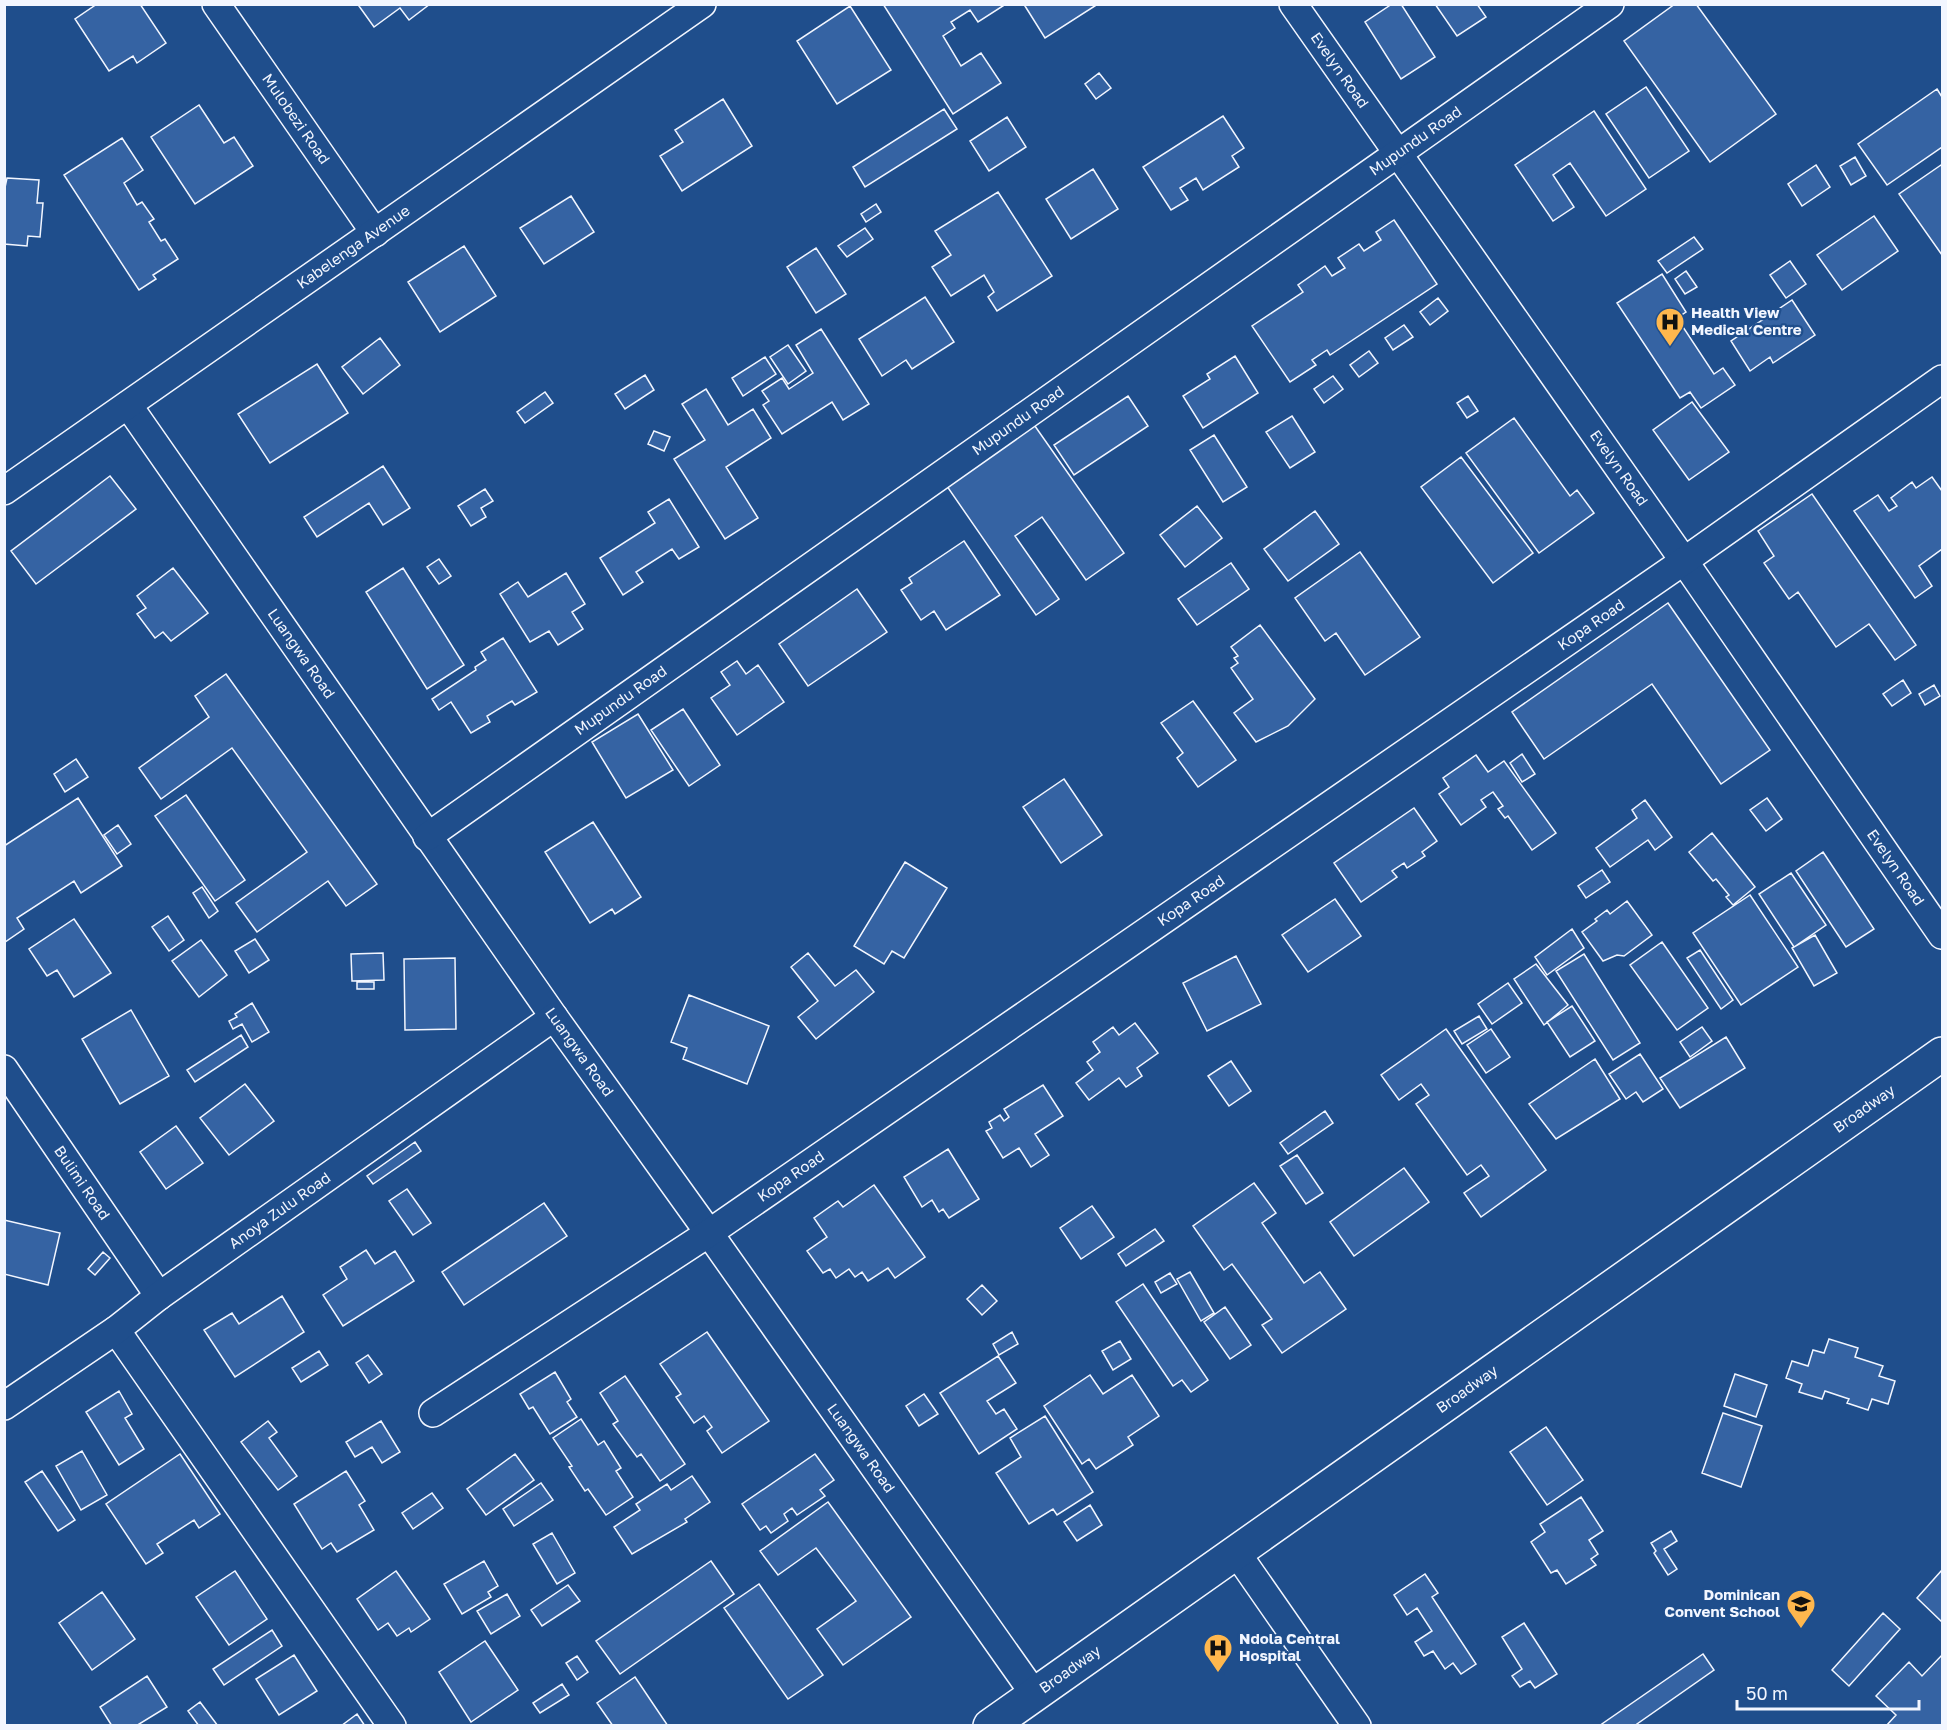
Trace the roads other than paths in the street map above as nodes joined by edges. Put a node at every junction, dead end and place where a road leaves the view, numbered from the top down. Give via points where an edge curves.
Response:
1 (216, 4) edge
2 (702, 4) edge
3 (1293, 4) edge
4 (1610, 4) edge
5 (1398, 155) junction
6 (375, 233) junction
7 (1942, 379) edge
8 (128, 405) junction
9 (4, 491) edge
10 (1684, 561) junction
11 (427, 837) junction
12 (1942, 935) edge
13 (554, 1017) junction
14 (1942, 1054) edge
15 (4, 1069) edge
16 (709, 1233) junction
17 (159, 1296) junction
18 (116, 1330) junction
19 (4, 1406) edge
20 (433, 1413) dead end
21 (1236, 1552) junction
22 (1035, 1695) junction
23 (392, 1725) edge
24 (990, 1725) edge
25 (1357, 1725) edge

1 - 6 street, Mulobezi Road
2 - 6 street, Kabelenga Avenue
3 - 5 street, Evelyn Road
4 - 5 street, Mupundu Road
5 - 10 street, Evelyn Road
5 - 11 street, Mupundu Road
6 - 8 street, Kabelenga Avenue
7 - 10 street, Kopa Road
8 - 9 street, Kabelenga Avenue
8 - 11 street, Luangwa Road
10 - 12 street, Evelyn Road
10 - 16 street, Kopa Road
11 - 13 street, Luangwa Road
13 - 16 street, Luangwa Road
13 - 17 street, Anoya Zulu Road
14 - 21 main road, Broadway
15 - 17 street, Bulimi Road
16 - 20 street, Kopa Road
16 - 22 street, Luangwa Road
17 - 18 street, Anoya Zulu Road
18 - 19 street, Anoya Zulu Road
18 - 23 street
21 - 22 main road, Broadway
21 - 25 street
22 - 24 main road, Broadway

